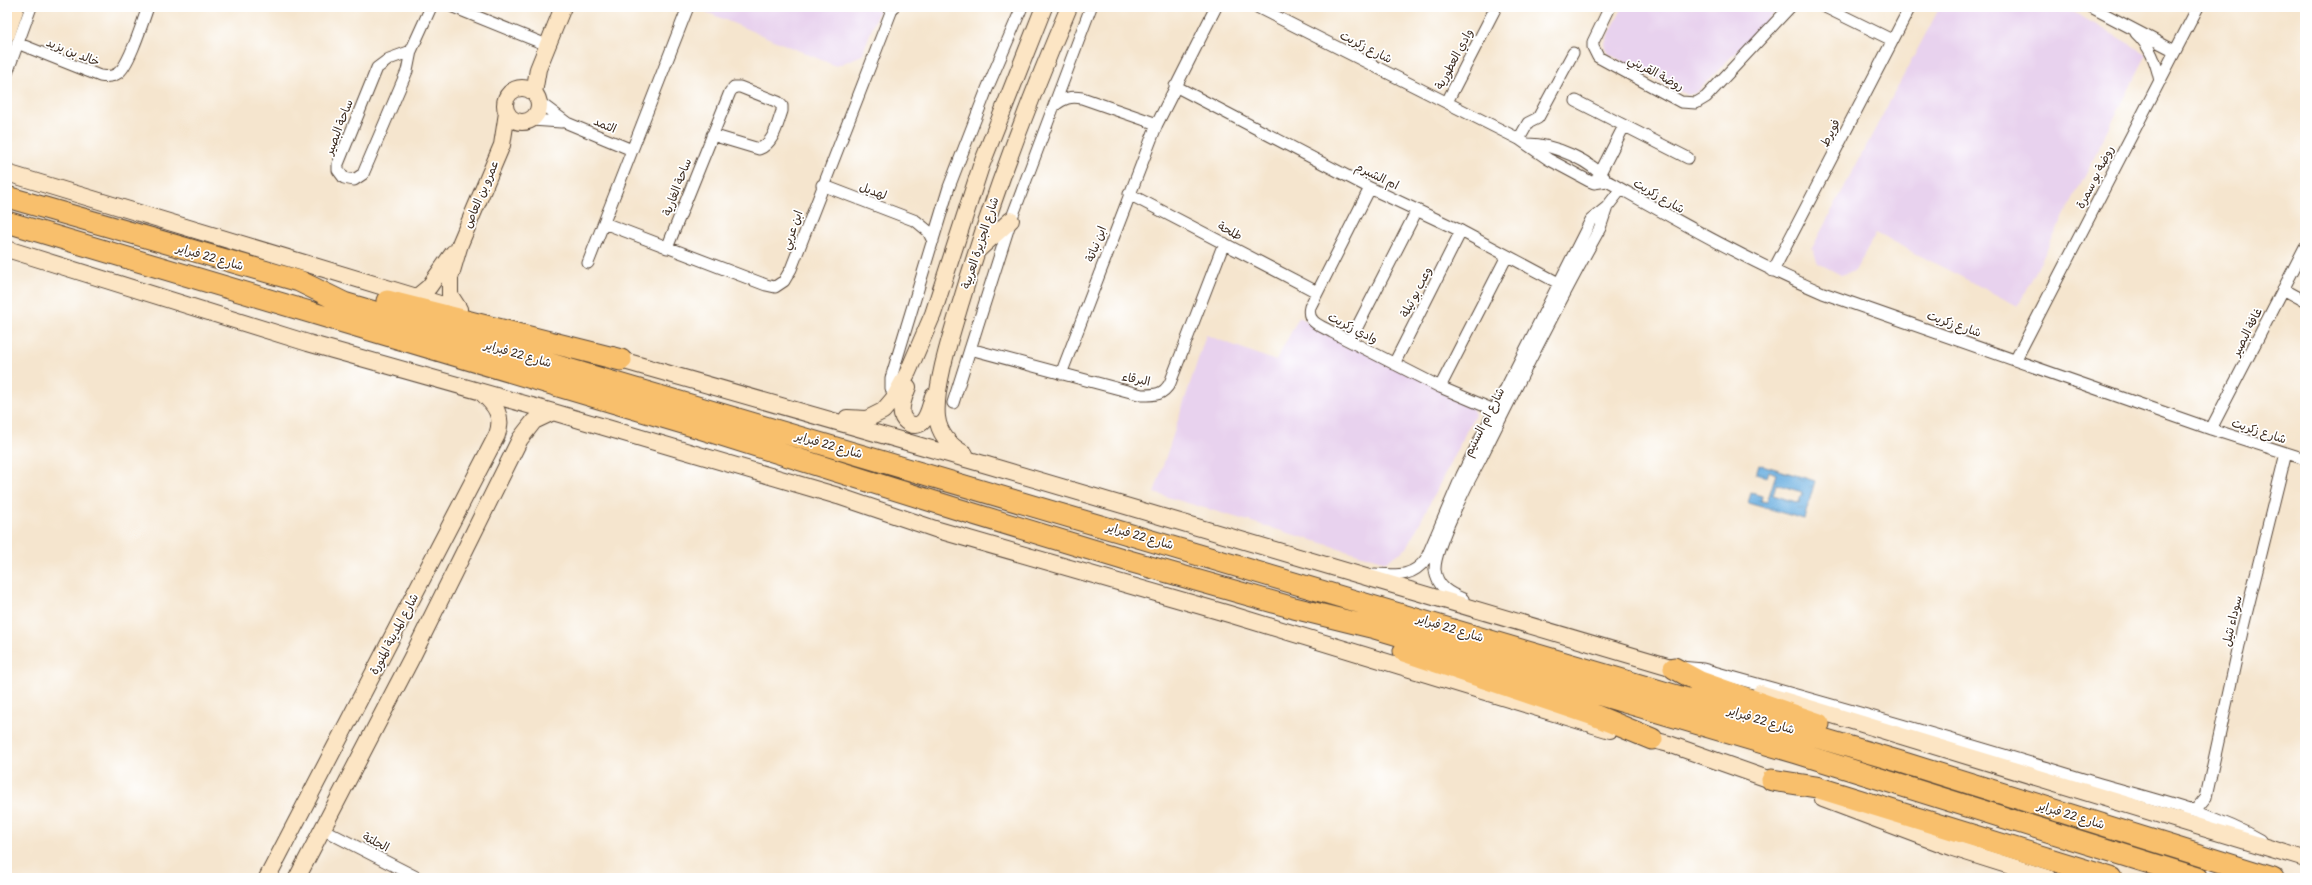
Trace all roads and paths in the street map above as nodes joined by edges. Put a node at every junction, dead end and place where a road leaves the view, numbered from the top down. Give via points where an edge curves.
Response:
1 (16, 7) edge
2 (31, 7) edge
3 (148, 7) edge
4 (430, 7) edge
5 (453, 7) edge
6 (554, 7) edge
7 (563, 7) edge
8 (688, 7) edge
9 (893, 7) edge
10 (1022, 7) edge
11 (1032, 7) edge
12 (1044, 7) edge
13 (1069, 7) edge
14 (1091, 7) edge
15 (1216, 7) edge
16 (1256, 7) edge
17 (1496, 7) edge
18 (1610, 7) edge
19 (1790, 7) edge
20 (1825, 7) edge
21 (1910, 7) edge
22 (2091, 7) edge
23 (2198, 7) edge
24 (2130, 26) junction
25 (12, 38) edge
26 (1892, 40) junction
27 (543, 44) junction
28 (411, 51) junction
29 (2176, 51) junction
30 (1573, 53) dead end
31 (1024, 54) junction
32 (1068, 71) junction
33 (7, 73) edge
34 (2160, 81) junction
35 (1175, 86) junction
36 (517, 89) junction
37 (537, 98) junction
38 (1082, 98) junction
39 (1576, 101) dead end
40 (1446, 102) junction
41 (1054, 107) junction
42 (506, 113) junction
43 (526, 121) junction
44 (567, 123) junction
45 (1157, 124) junction
46 (1624, 126) junction
47 (712, 135) junction
48 (1524, 142) junction
49 (502, 144) junction
50 (632, 150) junction
51 (1688, 158) dead end
52 (11, 172) edge
53 (1600, 172) junction
54 (1607, 181) junction
55 (1594, 183) junction
56 (822, 185) junction
57 (1370, 188) junction
58 (1621, 189) junction
59 (1130, 194) junction
60 (7, 196) edge
61 (1417, 210) junction
62 (940, 218) junction
63 (1011, 220) junction
64 (916, 221) junction
65 (7, 222) edge
66 (604, 223) junction
67 (1461, 231) junction
68 (933, 241) junction
69 (1224, 243) junction
70 (460, 244) junction
71 (2305, 247) edge
72 (7, 248) edge
73 (667, 248) junction
74 (976, 254) junction
75 (1507, 256) junction
76 (588, 263) dead end
77 (1773, 271) junction
78 (299, 281) junction
79 (1563, 286) junction
80 (2283, 290) junction
81 (1317, 292) junction
82 (417, 297) junction
83 (2305, 301) edge
84 (459, 309) junction
85 (933, 314) junction
86 (952, 333) junction
87 (1350, 341) junction
88 (970, 349) junction
89 (2016, 359) junction
90 (621, 360) junction
91 (1394, 364) junction
92 (1061, 374) junction
93 (1440, 387) junction
94 (481, 392) junction
95 (894, 398) junction
96 (953, 403) dead end
97 (1494, 410) junction
98 (553, 412) junction
99 (824, 417) junction
100 (2211, 429) junction
101 (2286, 452) junction
102 (2305, 459) edge
103 (987, 465) junction
104 (456, 516) junction
105 (1355, 575) junction
106 (1315, 614) junction
107 (1509, 620) junction
108 (411, 659) junction
109 (1674, 668) junction
110 (1652, 739) junction
111 (1901, 762) junction
112 (1772, 780) junction
113 (2206, 797) junction
114 (2188, 811) junction
115 (2219, 822) junction
116 (322, 829) junction
117 (2274, 849) junction
118 (2305, 859) edge
119 (267, 878) edge
120 (297, 878) edge
121 (418, 878) edge
122 (2048, 878) edge
123 (2110, 878) edge
124 (2198, 878) edge
125 (2273, 878) edge

1 - 25 main road
2 - 25 street
3 - 25 street, خالد بن يزيد via 125,65 112,76 100,76
4 - 28 street, ساحة البصير
5 - 27 street
6 - 27 main road
7 - 27 main road
8 - 50 street
9 - 56 street, ابن عربي
10 - 62 street via 986,89
11 - 31 main road
12 - 31 main road, شارع الجزيرة العربية
13 - 74 main road, شارع الجزيرة العربية via 1024,117
14 - 32 street, شارع الجزيرة العربية
15 - 35 street, ابن نباتة
16 - 40 street, شارع زكريت
17 - 40 street, وادي العطورية
18 - 19 street, روضة القريني via 1593,42 1598,57 1681,102 1691,104 1706,97
20 - 26 street
21 - 26 street, فويرط
22 - 24 street
23 - 29 street, روضة بو سمرة
24 - 29 street
24 - 34 street via 2150,51 2157,65
25 - 33 street
26 - 77 street, فويرط
27 - 36 main road
27 - 37 main road via 536,75
28 - 28 street, ساحة البصير via 389,59 377,68 338,164 338,170 344,178 354,180 363,174 407,71
29 - 34 street, روضة بو سمرة
30 - 48 street via 1538,118 1528,123
31 - 85 main road, شارع الجزيرة العربية via 981,166
32 - 38 street via 1069,82
32 - 41 street, شارع الجزيرة العربية
34 - 89 street, روضة بو سمرة
35 - 45 street, ابن نباتة
35 - 57 street, ام الشبرم
36 - 37 main road via 526,88
36 - 42 main road via 506,98
37 - 43 main road via 536,115
37 - 44 street, الثمد
38 - 41 street via 1072,96
38 - 45 street
39 - 46 street
40 - 48 street, شارع زكريت
41 - 63 street, شارع الجزيرة العربية
42 - 43 main road via 512,119
42 - 49 main road, عمرو بن العاص
43 - 44 street, الثمد
43 - 49 main road, عمرو بن العاص
44 - 50 street, الثمد
45 - 59 street, ابن نباتة
46 - 51 street
46 - 53 street
47 - 47 street, ساحة الغارية via 734,87 778,102 782,106 772,140 760,149
47 - 73 street, ساحة الغارية
48 - 53 street, شارع زكريت via 1550,146
48 - 55 street, شارع زكريت via 1548,159
49 - 70 main road, عمرو بن العاص
50 - 66 street
52 - 82 main road, شارع 22 فبراير
53 - 54 street, شارع زكريت
53 - 55 street
54 - 55 street
54 - 58 street, شارع زكريت
56 - 64 street, لهديل
56 - 73 street, ابن عربي via 791,269 784,281 775,287
57 - 61 street, ام الشبرم
57 - 81 street, وادي زكريت
58 - 77 street, شارع زكريت via 1689,228
58 - 79 street, شارع ام السنيم via 1607,207 1591,220
59 - 69 street, طلحة
59 - 92 street, ابن نباتة
60 - 78 highway, شارع 22 فبراير
61 - 67 street, ام الشبرم
61 - 87 street
62 - 64 street, لهديل
62 - 68 street
63 - 74 main road via 986,241
63 - 88 street, شارع الجزيرة العربية
64 - 68 street, لهديل via 928,231
65 - 106 highway, شارع 22 فبراير via 689,425 969,513
66 - 73 street, ابن عربي
66 - 76 street
67 - 75 street, ام الشبرم
67 - 91 street, وعب بو ثيلة
68 - 95 street via 891,378
69 - 81 street, طلحة
69 - 92 street, البرقاء via 1164,392 1142,395
70 - 82 main road, عمرو بن العاص via 434,280
70 - 84 main road, عمرو بن العاص via 449,286 452,298
71 - 80 street, غافة البصير
72 - 94 main road via 308,342
74 - 86 main road, شارع الجزيرة العربية
75 - 79 street, ام الشبرم
75 - 93 street
77 - 89 street, شارع زكريت via 1840,299
78 - 90 highway via 357,293
78 - 111 highway, شارع 22 فبراير via 344,303
79 - 97 street, شارع ام السنيم
79 - 107 street, شارع ام السنيم via 1463,493 1436,562 1437,578 1447,592
80 - 83 street
80 - 100 street, غافة البصير
81 - 87 street, وادي زكريت via 1309,310 1312,320
82 - 84 main road, شارع 22 فبراير
84 - 90 main road, شارع 22 فبراير via 597,348
85 - 86 main road via 926,342 902,405 902,415 910,424 922,422 927,416
85 - 95 main road, شارع الجزيرة العربية
86 - 103 main road, شارع الجزيرة العربية via 940,388 937,416 939,426 943,436 958,450
87 - 91 street, وادي زكريت
88 - 92 street, البرقاء
88 - 96 street, شارع الجزيرة العربية
89 - 100 street, شارع زكريت
90 - 99 main road, شارع 22 فبراير
91 - 93 street, وادي زكريت
93 - 97 street, وادي زكريت
94 - 98 main road
94 - 104 main road, شارع المدينة المنورة via 498,410 500,427
95 - 99 main road, شارع الجزيرة العربية via 883,411 867,418
97 - 105 street, شارع ام السنيم via 1423,564 1402,576
98 - 108 main road, شارع المدينة المنورة via 534,421 520,439
98 - 110 main road via 1584,723
99 - 103 main road, شارع 22 فبراير
100 - 101 street, شارع زكريت
101 - 102 street, شارع زكريت
101 - 113 street, سوداء نثيل
103 - 105 main road, شارع 22 فبراير
104 - 108 main road via 464,521 466,527 421,618
104 - 119 main road, شارع المدينة المنورة
105 - 107 main road, شارع 22 فبراير
106 - 110 highway via 1372,640 1594,715
106 - 124 highway, شارع 22 فبراير via 1371,627 1790,751
107 - 109 main road, شارع 22 فبراير
108 - 116 main road, شارع المدينة المنورة
109 - 111 highway via 1693,679 1858,739
109 - 114 street, شارع 22 فبراير via 1695,667 1710,671 1946,737
109 - 117 main road, شارع 22 فبراير
110 - 112 main road
111 - 125 highway, شارع 22 فبراير
112 - 122 main road via 1953,848
112 - 123 highway via 1816,788
113 - 114 street via 2197,808
113 - 115 street via 2209,811
114 - 115 street, شارع 22 فبراير
115 - 117 street, شارع 22 فبراير via 2245,832
116 - 120 main road, شارع المدينة المنورة
116 - 121 street, الجلتة
117 - 118 main road, شارع 22 فبراير

